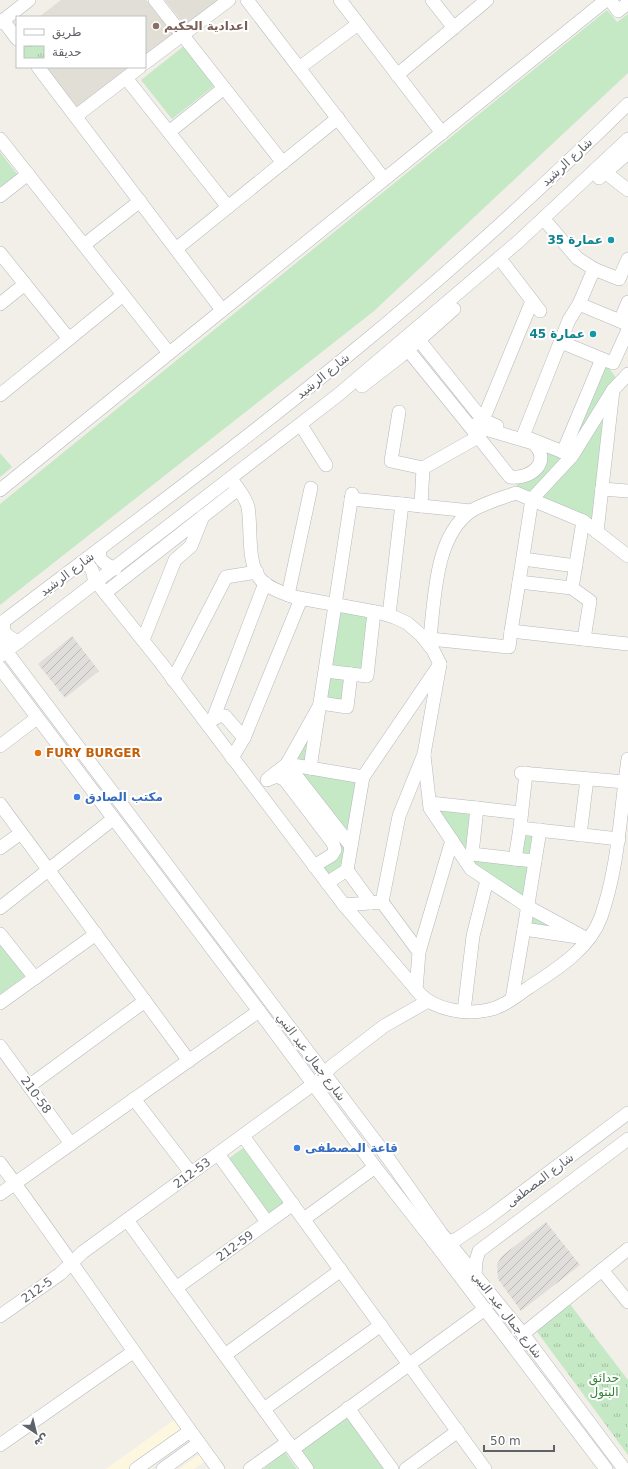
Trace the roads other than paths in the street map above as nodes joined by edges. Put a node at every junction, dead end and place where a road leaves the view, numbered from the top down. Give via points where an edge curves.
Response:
1 (28, 0) edge
2 (155, 0) edge
3 (228, 0) edge
4 (248, 0) edge
5 (340, 0) edge
6 (432, 0) edge
7 (487, 0) edge
8 (606, 0) edge
9 (610, 0) edge
10 (628, 4) edge
11 (1, 21) edge
12 (358, 24) junction
13 (454, 28) junction
14 (183, 35) junction
15 (16, 38) edge
16 (146, 62) edge
17 (39, 68) edge
18 (139, 68) edge
19 (299, 68) junction
20 (397, 75) junction
21 (126, 78) junction
22 (224, 88) junction
23 (628, 104) edge
24 (76, 116) junction
25 (338, 118) junction
26 (169, 132) junction
27 (442, 133) junction
28 (0, 139) edge
29 (628, 139) edge
30 (628, 153) edge
31 (283, 162) junction
32 (606, 173) junction
33 (28, 174) junction
34 (384, 179) junction
35 (628, 190) edge
36 (0, 196) edge
37 (140, 201) junction
38 (228, 207) junction
39 (548, 224) junction
40 (84, 245) junction
41 (176, 249) junction
42 (0, 253) edge
43 (628, 259) edge
44 (504, 264) junction
45 (594, 269) junction
46 (24, 284) junction
47 (123, 295) junction
48 (628, 302) edge
49 (0, 304) edge
50 (579, 304) junction
51 (222, 310) junction
52 (625, 325) edge
53 (69, 339) junction
54 (419, 340) junction
55 (561, 342) junction
56 (408, 350) junction
57 (169, 353) junction
58 (602, 358) junction
59 (620, 382) edge
60 (0, 395) edge
61 (399, 412) dead end
62 (483, 420) junction
63 (468, 424) junction
64 (304, 430) junction
65 (523, 436) junction
66 (478, 437) junction
67 (568, 454) junction
68 (326, 465) dead end
69 (423, 468) junction
70 (517, 478) junction
71 (236, 486) junction
72 (311, 488) dead end
73 (602, 489) junction
74 (0, 490) edge
75 (628, 491) edge
76 (516, 493) junction
77 (532, 499) junction
78 (402, 504) junction
79 (421, 506) junction
80 (471, 511) junction
81 (203, 516) junction
82 (583, 521) junction
83 (597, 532) junction
84 (100, 549) junction
85 (628, 556) edge
86 (523, 559) junction
87 (81, 563) junction
88 (576, 566) junction
89 (115, 569) junction
90 (257, 572) junction
91 (520, 582) junction
92 (265, 583) junction
93 (99, 587) junction
94 (572, 588) junction
95 (295, 597) junction
96 (335, 606) junction
97 (374, 612) junction
98 (389, 615) junction
99 (2, 623) edge
100 (511, 631) junction
101 (584, 639) junction
102 (143, 640) junction
103 (18, 642) junction
104 (429, 642) junction
105 (628, 644) edge
106 (2, 651) edge
107 (440, 664) junction
108 (0, 668) edge
109 (326, 671) junction
110 (351, 674) junction
111 (173, 680) junction
112 (321, 703) junction
113 (37, 718) junction
114 (209, 721) junction
115 (244, 738) junction
116 (0, 746) edge
117 (424, 754) junction
118 (232, 758) junction
119 (628, 759) edge
120 (287, 764) junction
121 (310, 768) junction
122 (363, 777) junction
123 (269, 778) junction
124 (588, 779) junction
125 (625, 782) junction
126 (257, 790) junction
127 (430, 803) junction
128 (0, 804) edge
129 (477, 808) junction
130 (521, 813) junction
131 (113, 819) junction
132 (520, 828) junction
133 (540, 830) junction
134 (21, 833) junction
135 (580, 835) junction
136 (452, 840) junction
137 (619, 840) junction
138 (351, 846) junction
139 (0, 848) edge
140 (516, 859) junction
141 (471, 860) junction
142 (535, 862) junction
143 (622, 864) edge
144 (314, 866) junction
145 (48, 869) junction
146 (347, 870) junction
147 (487, 880) junction
148 (327, 883) junction
149 (376, 903) junction
150 (344, 905) junction
151 (527, 907) junction
152 (0, 908) edge
153 (524, 929) junction
154 (0, 934) edge
155 (96, 934) junction
156 (587, 939) junction
157 (419, 952) junction
158 (35, 978) junction
159 (416, 990) junction
160 (512, 999) junction
161 (145, 1001) junction
162 (428, 1001) junction
163 (0, 1003) edge
164 (259, 1011) junction
165 (464, 1011) junction
166 (0, 1046) edge
167 (189, 1061) junction
168 (325, 1075) junction
169 (314, 1084) junction
170 (29, 1086) junction
171 (134, 1099) junction
172 (628, 1113) edge
173 (243, 1136) junction
174 (628, 1139) edge
175 (71, 1144) junction
176 (218, 1154) junction
177 (0, 1163) edge
178 (374, 1167) junction
179 (191, 1174) junction
180 (15, 1184) junction
181 (0, 1194) edge
182 (293, 1204) junction
183 (304, 1219) junction
184 (127, 1220) junction
185 (267, 1222) junction
186 (443, 1244) junction
187 (628, 1249) edge
188 (73, 1262) junction
189 (341, 1270) junction
190 (602, 1270) junction
191 (475, 1275) junction
192 (176, 1288) junction
193 (491, 1294) junction
194 (628, 1302) edge
195 (482, 1306) junction
196 (0, 1316) edge
197 (381, 1325) junction
198 (523, 1334) junction
199 (133, 1352) junction
200 (225, 1355) junction
201 (409, 1364) junction
202 (348, 1408) junction
203 (264, 1409) junction
204 (190, 1431) junction
205 (458, 1431) junction
206 (179, 1439) junction
207 (199, 1443) junction
208 (0, 1445) edge
209 (290, 1445) junction
210 (188, 1452) junction
211 (624, 1465) edge
212 (605, 1468) edge
213 (136, 1469) edge
214 (163, 1469) edge
215 (218, 1469) edge
216 (250, 1469) edge
217 (308, 1469) edge
218 (392, 1469) edge
219 (406, 1469) edge
220 (486, 1469) edge

1 - 11 street
2 - 14 street
3 - 14 street
4 - 19 street
5 - 12 street
6 - 13 street
7 - 13 street
8 - 27 street
9 - 10 street via 618,11
11 - 15 street
12 - 19 street
12 - 20 street
13 - 20 street
14 - 16 street
14 - 22 street
17 - 24 street
18 - 21 street
19 - 25 street
20 - 27 street
21 - 24 street
21 - 26 street
22 - 26 street
22 - 31 street
23 - 84 street, شارع الرشيد via 507,218 393,319 285,407
24 - 37 street
25 - 31 street
25 - 34 street
26 - 38 street
27 - 34 street
28 - 33 street
29 - 89 street, شارع الرشيد via 519,241 338,395
30 - 32 street
31 - 38 street
32 - 35 street
32 - 39 street
33 - 36 street
33 - 40 street
34 - 51 street
37 - 40 street
37 - 41 street
38 - 41 street
39 - 44 street
39 - 45 street via 577,258
40 - 47 street
41 - 51 street
42 - 46 street
43 - 45 street via 619,279
44 - 54 street
44 - 62 street via 536,306
45 - 50 street
46 - 49 street
46 - 53 street
47 - 53 street
47 - 57 street
48 - 52 street
50 - 52 street
50 - 55 street via 569,320
51 - 57 street
52 - 58 street via 613,363
53 - 60 street
54 - 56 street
54 - 62 street
55 - 58 street
55 - 65 street
56 - 63 street
56 - 64 street
57 - 74 street
58 - 59 street
58 - 67 street
59 - 67 street
59 - 73 street
61 - 69 street via 391,461
62 - 65 street
63 - 66 street
63 - 70 street via 533,443 540,449 538,466 532,473
64 - 68 street
64 - 71 street
65 - 67 street
66 - 69 street
66 - 70 street via 510,477
67 - 77 street
69 - 79 street
70 - 76 street
71 - 81 street
71 - 90 street via 248,507 251,558
71 - 93 street
72 - 95 street
73 - 75 street
73 - 83 street
76 - 77 street
76 - 80 street
77 - 82 street
77 - 86 street
78 - 79 street
78 - 96 street via 352,496
78 - 98 street
79 - 80 street
80 - 104 street via 453,528 439,562
81 - 93 street
81 - 102 street via 191,546 175,560
82 - 83 street
82 - 88 street
83 - 85 street
84 - 87 street, شارع الرشيد
84 - 89 street via 102,561
86 - 88 street
86 - 91 street
87 - 93 street via 92,569
87 - 99 street, شارع الرشيد
88 - 94 street
89 - 93 street, شارع الرشيد
90 - 92 street via 260,580
90 - 111 street via 226,577
91 - 94 street
91 - 100 street
92 - 95 street
92 - 114 street
93 - 102 street
93 - 103 street, شارع الرشيد
94 - 101 street via 590,601
95 - 96 street
95 - 115 street
96 - 97 street
96 - 109 street
97 - 98 street
97 - 110 street via 367,676
98 - 104 street via 407,623
99 - 103 street via 5,634
100 - 101 street
100 - 104 street via 509,647
101 - 105 street
102 - 111 street
103 - 106 street, شارع الرشيد
104 - 107 street
106 - 168 street, شارع جمال عبد النبي
107 - 117 street
107 - 122 street
108 - 113 street, شارع جمال عبد النبي
109 - 110 street
109 - 112 street
110 - 112 street via 347,707
111 - 114 street
112 - 120 street
112 - 121 street
113 - 116 street
113 - 131 street, شارع جمال عبد النبي
114 - 115 street via 225,716
114 - 118 street
115 - 118 street
117 - 127 street
117 - 149 street via 399,816
118 - 126 street
119 - 125 street
120 - 121 street
120 - 123 street
120 - 138 street
121 - 122 street
122 - 138 street
123 - 126 street
123 - 144 street via 277,776 285,780 333,843 335,850 332,855
124 - 125 street
124 - 130 street via 524,773
124 - 135 street
125 - 137 street
126 - 144 street
127 - 129 street
127 - 136 street via 430,808
128 - 134 street
129 - 130 street
129 - 141 street
130 - 132 street
131 - 145 street
131 - 164 street, شارع جمال عبد النبي
132 - 133 street
132 - 140 street
133 - 135 street
133 - 142 street
134 - 139 street
134 - 145 street
135 - 137 street
136 - 141 street
136 - 157 street
137 - 143 street
138 - 146 street
140 - 141 street
140 - 142 street
141 - 147 street
142 - 151 street
143 - 156 street via 600,919
144 - 148 street
145 - 152 street
145 - 155 street
146 - 148 street
146 - 149 street
147 - 151 street
147 - 165 street via 472,936
148 - 150 street
149 - 150 street
149 - 157 street
150 - 159 street
151 - 153 street
151 - 156 street
153 - 156 street
153 - 160 street
154 - 158 street
155 - 158 street
155 - 161 street
156 - 160 street via 566,962
157 - 159 street
158 - 163 street
159 - 162 street
160 - 165 street via 502,1006 488,1010
161 - 167 street
161 - 170 street
162 - 165 street
162 - 168 street, 212-53 via 384,1026 335,1064
164 - 167 street
164 - 169 street, شارع جمال عبد النبي
166 - 170 street, 210-58
167 - 171 street
168 - 169 street, 212-53
168 - 186 street, شارع جمال عبد النبي via 388,1158
169 - 173 street, 212-53
169 - 178 street, شارع جمال عبد النبي
170 - 175 street, 210-58
171 - 175 street
171 - 179 street
172 - 186 street, شارع المصطفى via 488,1218 457,1239
173 - 176 street, 212-53
173 - 182 street
174 - 191 street, شارع المصطفى via 479,1251
175 - 180 street
176 - 179 street, 212-53
176 - 185 street
177 - 180 street
178 - 183 street
178 - 186 street, شارع جمال عبد النبي
179 - 184 street, 212-53
180 - 181 street
180 - 188 street
182 - 183 street
182 - 185 street, 212-59
183 - 189 street
184 - 188 street, 212-53
184 - 192 street
185 - 192 street, 212-59
186 - 191 street, شارع جمال عبد النبي
186 - 195 street, شارع جمال عبد النبي
187 - 190 street
188 - 196 street, 212-5 via 55,1278
188 - 199 street
189 - 197 street
189 - 200 street
190 - 194 street
190 - 198 street
191 - 193 street, شارع جمال عبد النبي
192 - 200 street
193 - 195 street
193 - 198 street, شارع جمال عبد النبي
195 - 201 street
195 - 212 street, شارع جمال عبد النبي
197 - 201 street
197 - 203 street
198 - 211 street, شارع جمال عبد النبي
199 - 204 street
199 - 208 street
200 - 203 street
201 - 202 street
201 - 205 street
202 - 209 street
202 - 218 street
203 - 209 street
204 - 206 street
204 - 207 street
205 - 219 street
205 - 220 street
206 - 210 street via 190,1441
206 - 213 street
207 - 210 street
207 - 215 street
209 - 216 street
209 - 217 street
210 - 214 street

